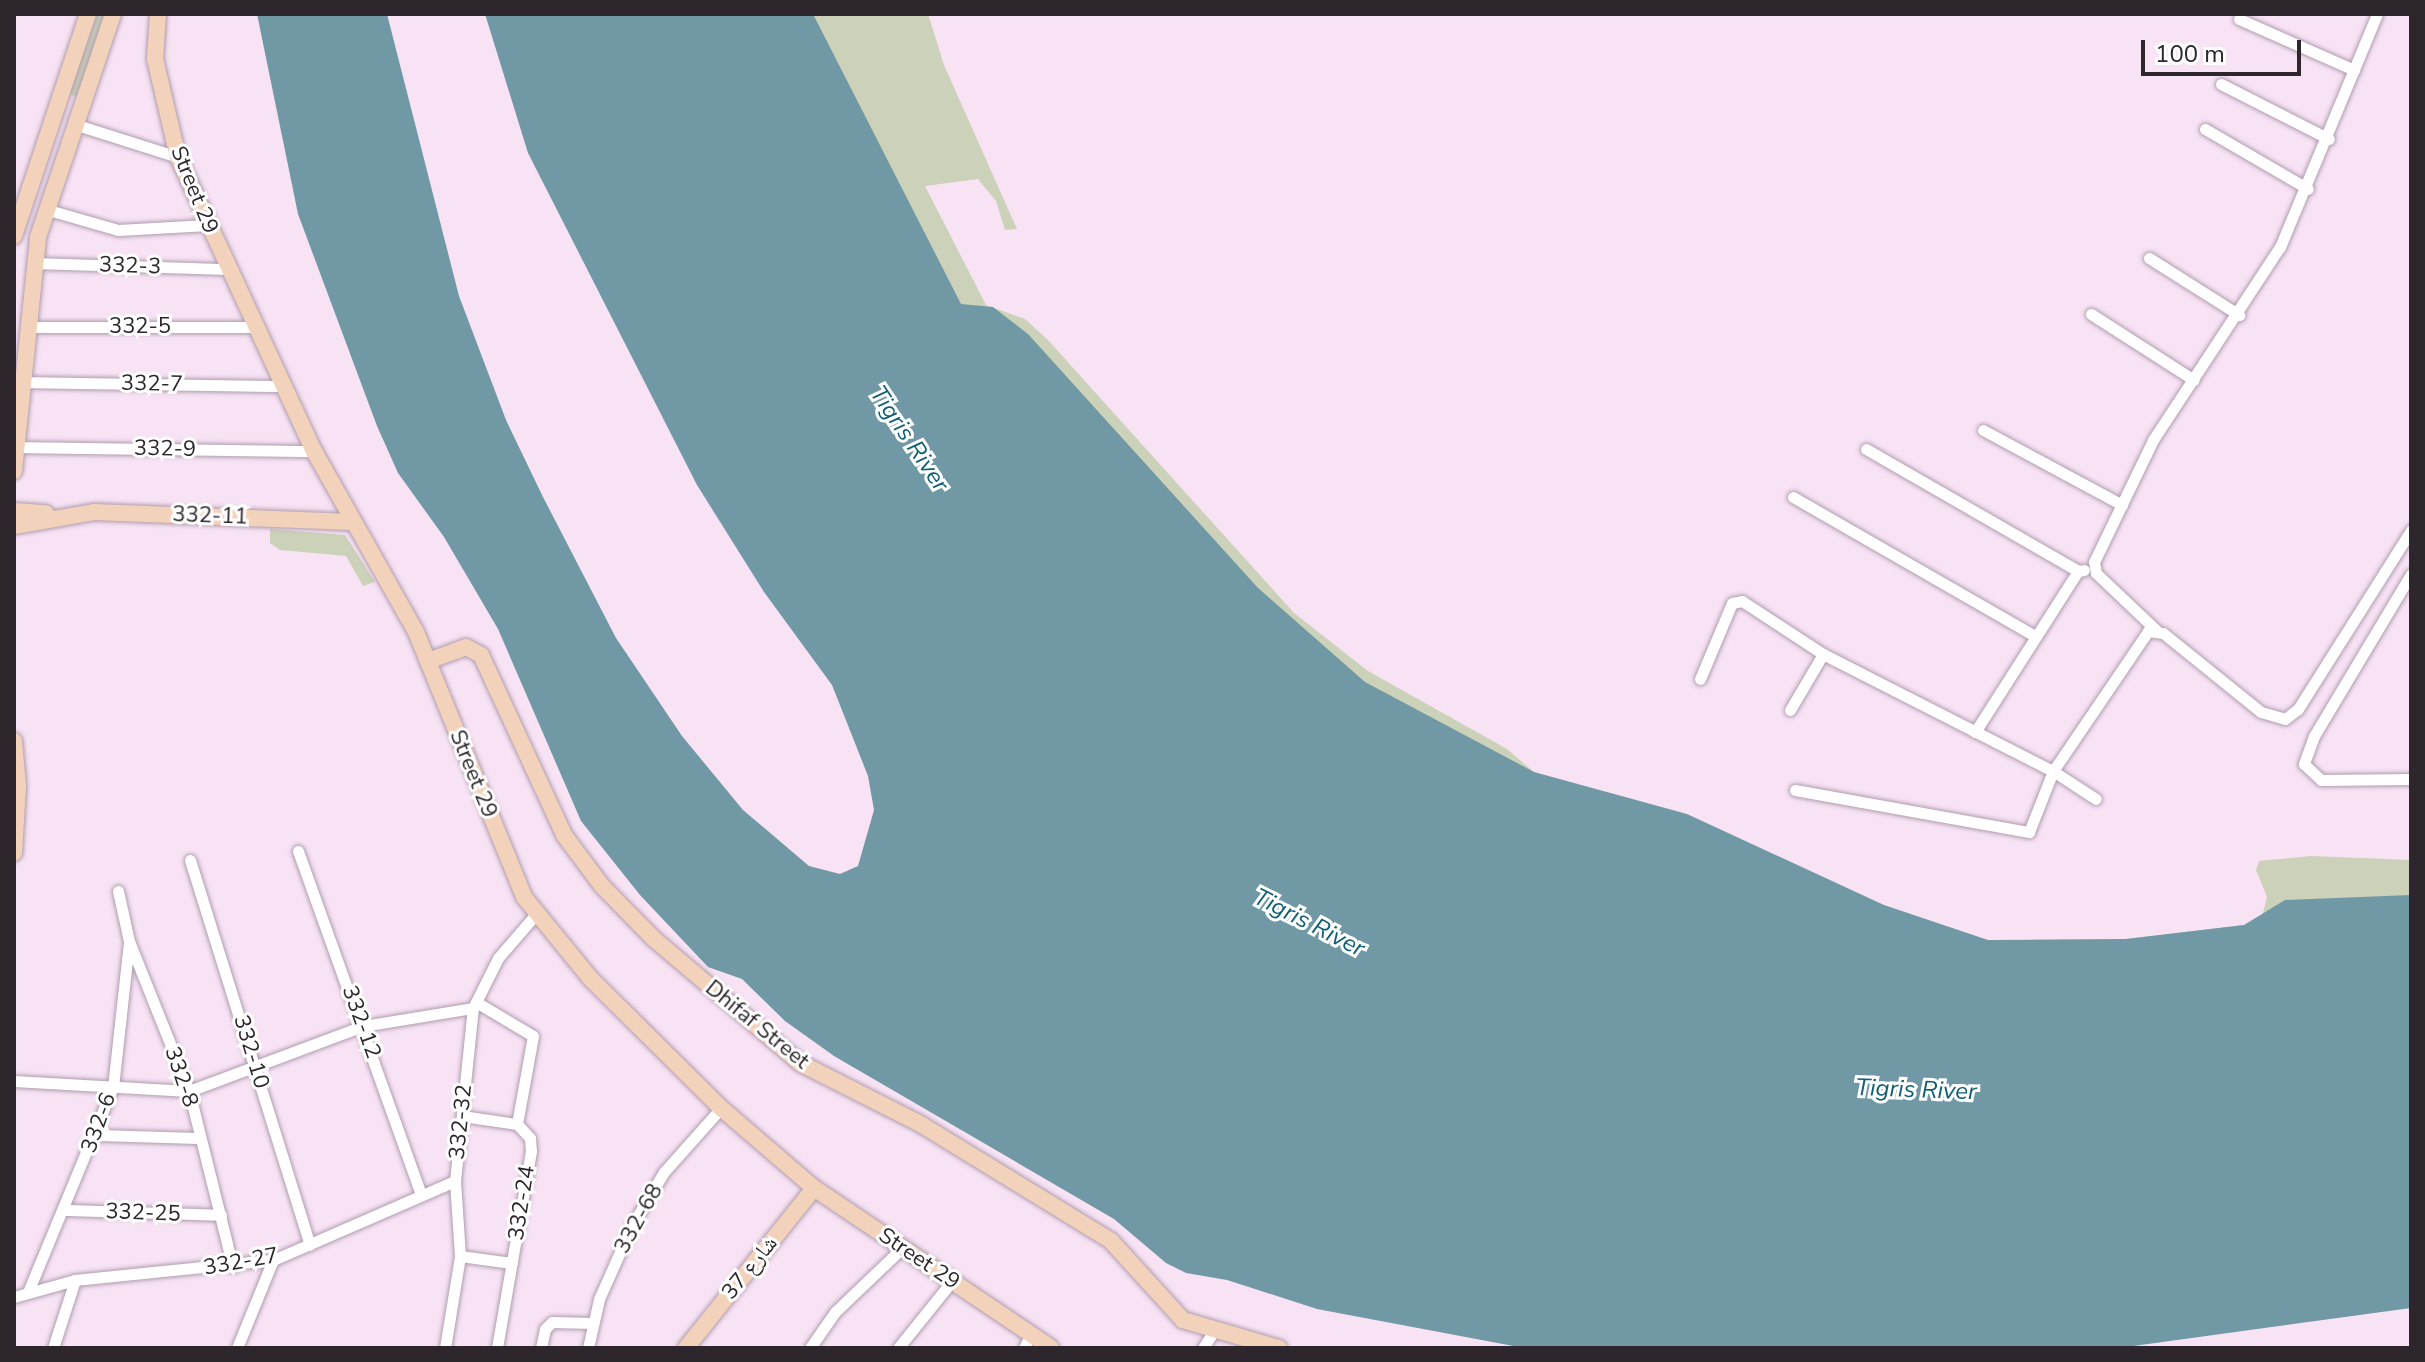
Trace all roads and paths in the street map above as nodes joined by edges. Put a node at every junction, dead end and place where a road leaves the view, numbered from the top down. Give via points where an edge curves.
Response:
1 (88, 14) edge
2 (113, 14) edge
3 (158, 14) edge
4 (2377, 14) edge
5 (2239, 19) dead end
6 (2354, 70) junction
7 (2221, 84) dead end
8 (74, 124) junction
9 (2205, 129) dead end
10 (2329, 139) junction
11 (178, 157) junction
12 (2308, 189) junction
13 (45, 209) junction
14 (208, 225) junction
15 (14, 236) edge
16 (2149, 258) dead end
17 (33, 263) junction
18 (228, 269) junction
19 (2091, 314) dead end
20 (2239, 315) junction
21 (27, 327) junction
22 (253, 327) junction
23 (2194, 380) junction
24 (22, 382) junction
25 (282, 386) junction
26 (1983, 430) dead end
27 (16, 447) junction
28 (1866, 449) dead end
29 (314, 451) junction
30 (14, 471) edge
31 (1793, 497) dead end
32 (2122, 505) junction
33 (14, 511) edge
34 (67, 514) junction
35 (352, 522) junction
36 (14, 526) edge
37 (2411, 530) edge
38 (2093, 567) junction
39 (2078, 571) junction
40 (2411, 574) edge
41 (2156, 630) junction
42 (2036, 637) junction
43 (1823, 654) junction
44 (428, 661) junction
45 (1700, 679) dead end
46 (1790, 710) dead end
47 (1975, 732) junction
48 (14, 741) edge
49 (2053, 771) junction
50 (2411, 779) edge
51 (16, 788) edge
52 (1795, 790) dead end
53 (2096, 799) dead end
54 (15, 831) edge
55 (298, 851) dead end
56 (14, 853) edge
57 (190, 860) dead end
58 (118, 891) dead end
59 (536, 914) junction
60 (129, 941) junction
61 (475, 1005) junction
62 (363, 1026) junction
63 (255, 1065) junction
64 (14, 1081) edge
65 (113, 1087) junction
66 (189, 1091) junction
67 (721, 1108) junction
68 (462, 1116) junction
69 (517, 1124) junction
70 (96, 1135) junction
71 (200, 1138) junction
72 (455, 1181) junction
73 (814, 1188) junction
74 (421, 1195) junction
75 (65, 1210) junction
76 (221, 1215) junction
77 (310, 1245) junction
78 (902, 1248) junction
79 (460, 1256) junction
80 (273, 1260) junction
81 (512, 1263) junction
82 (233, 1267) junction
83 (75, 1280) junction
84 (952, 1281) junction
85 (28, 1292) junction
86 (14, 1297) edge
87 (593, 1323) junction
88 (1214, 1331) junction
89 (1027, 1342) edge
90 (53, 1348) edge
91 (237, 1348) edge
92 (445, 1348) edge
93 (497, 1348) edge
94 (541, 1348) edge
95 (588, 1348) edge
96 (686, 1348) edge
97 (810, 1348) edge
98 (898, 1348) edge
99 (1051, 1348) edge
100 (1203, 1348) edge
101 (1279, 1348) edge

1 - 15 street
2 - 8 street
3 - 11 street, Street 29 via 155,59
4 - 6 street
5 - 6 street
6 - 10 street
7 - 10 street
8 - 11 street
8 - 13 street
9 - 12 street
10 - 12 street
11 - 14 street, Street 29
12 - 20 street
13 - 14 street via 118,230
13 - 17 street
14 - 18 street, Street 29
16 - 20 street
17 - 18 street, 332-3
17 - 21 street
18 - 22 street, Street 29
19 - 23 street
20 - 23 street
21 - 22 street, 332-5
21 - 24 street
22 - 25 street, Street 29
23 - 32 street via 2145,454
24 - 25 street, 332-7
24 - 27 street
25 - 29 street, Street 29
26 - 32 street
27 - 29 street, 332-9
27 - 30 street
28 - 39 street
29 - 35 street, Street 29
31 - 42 street
32 - 38 street
33 - 34 street, 332-11
34 - 35 street, 332-11
34 - 36 street, 332-11
35 - 44 street, Street 29 via 408,615
37 - 41 street via 2298,709 2285,719 2261,712
38 - 39 street
38 - 41 street
39 - 42 street
40 - 50 street via 2314,736 2304,764 2321,780
41 - 49 street via 2148,631
42 - 47 street
43 - 45 street via 1735,600
43 - 46 street
43 - 47 street
44 - 59 street, Street 29 via 514,878
44 - 88 street, Dhifaf Street via 466,647 481,655 564,835 602,886 654,939 800,1063 922,1125 1111,1241 1179,1317
47 - 49 street
48 - 51 street
49 - 52 street via 2029,832
49 - 53 street
51 - 54 street
54 - 56 street
55 - 62 street, 332-12
57 - 63 street, 332-10
58 - 60 street, 332-8
59 - 61 street, 332-32 via 498,958
59 - 67 street, Street 29 via 576,964
60 - 65 street, 332-6
60 - 66 street, 332-8
61 - 62 street
61 - 68 street, 332-32
61 - 69 street, 332-24 via 533,1036
62 - 63 street
62 - 74 street, 332-12
63 - 66 street
63 - 77 street, 332-10
64 - 65 street
65 - 66 street
65 - 70 street, 332-6
66 - 71 street, 332-8
67 - 73 street, Street 29
67 - 87 street, 332-68 via 664,1172 632,1225
68 - 69 street
68 - 72 street, 332-32
69 - 81 street, 332-24 via 531,1144
70 - 71 street
70 - 75 street, 332-6
71 - 76 street, 332-8
72 - 74 street, 332-27
72 - 79 street, 332-32
73 - 78 street, Street 29
73 - 96 street, شارع 37
74 - 77 street, 332-27
75 - 76 street, 332-25
75 - 85 street, 332-6
76 - 82 street, 332-8
77 - 80 street, 332-27
78 - 84 street, Street 29
78 - 97 street via 835,1312
79 - 81 street
79 - 92 street, 332-32
80 - 82 street, 332-27
80 - 91 street
81 - 93 street, 332-24
82 - 83 street, 332-27
83 - 85 street, 332-27
83 - 90 street
84 - 89 street, Street 29
84 - 98 street
85 - 86 street, 332-27
87 - 94 street via 552,1322
87 - 95 street, 332-68
88 - 100 street
88 - 101 street, Dhifaf Street
89 - 99 street, Street 29

